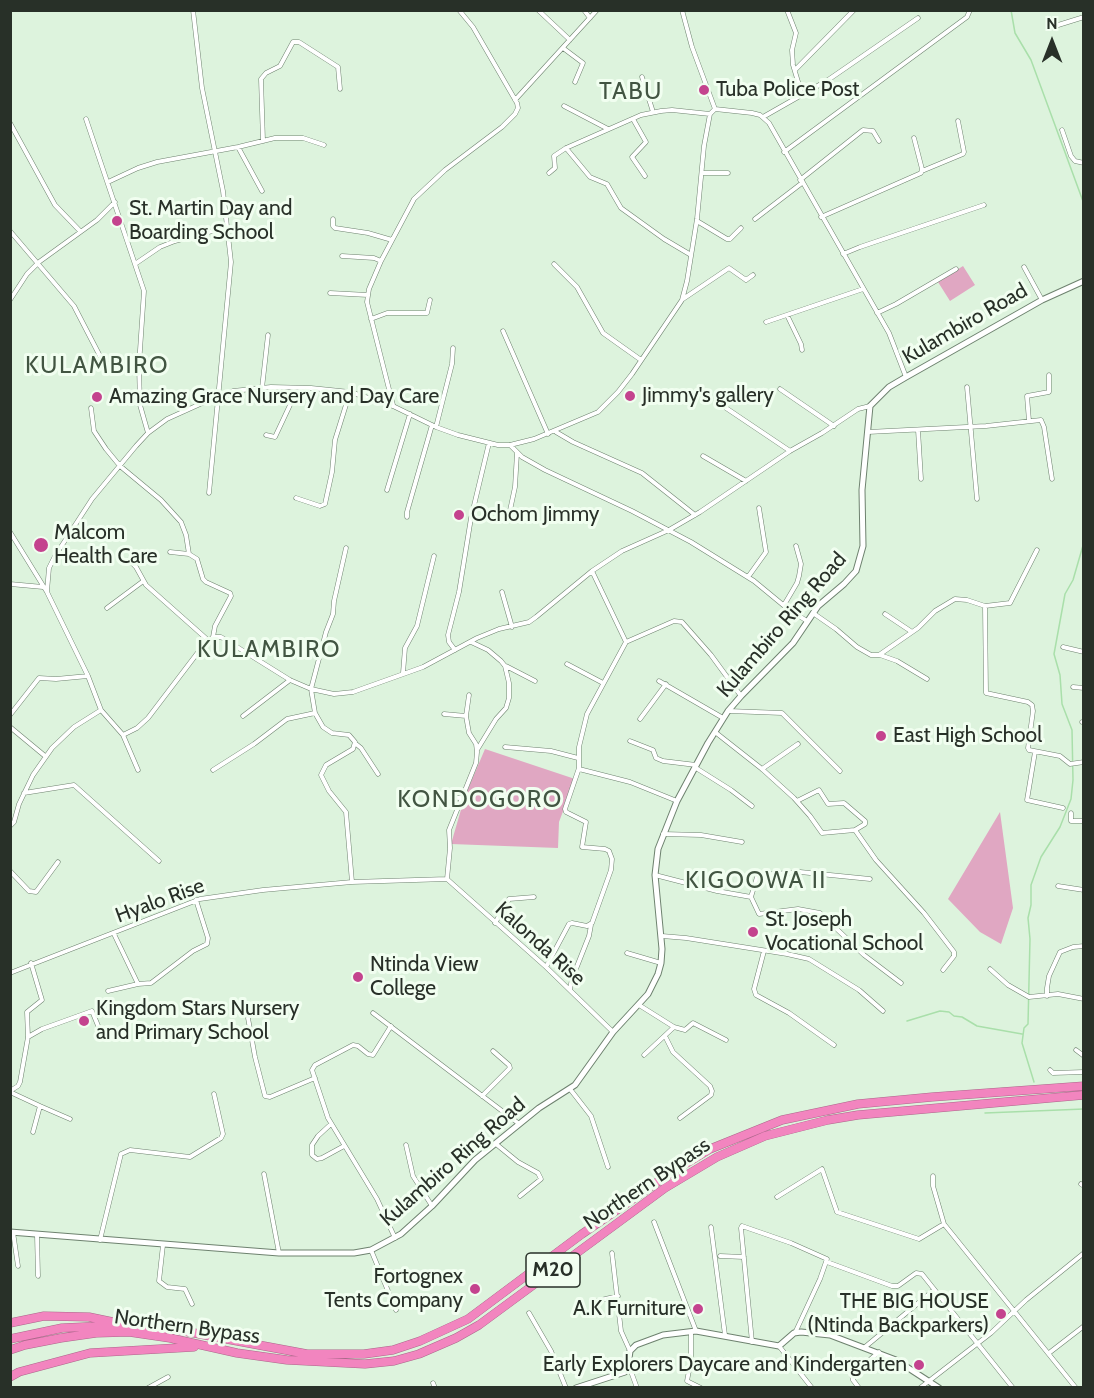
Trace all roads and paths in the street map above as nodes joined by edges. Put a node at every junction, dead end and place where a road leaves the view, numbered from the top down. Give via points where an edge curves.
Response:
1 (193, 10) edge
2 (459, 10) edge
3 (538, 10) edge
4 (584, 10) edge
5 (597, 10) edge
6 (682, 10) edge
7 (788, 10) edge
8 (855, 10) edge
9 (970, 10) edge
10 (1083, 17) edge
11 (590, 18) junction
12 (918, 18) dead end
13 (1055, 26) dead end
14 (570, 40) junction
15 (563, 48) junction
16 (794, 70) junction
17 (642, 78) dead end
18 (574, 82) dead end
19 (340, 89) dead end
20 (802, 95) junction
21 (516, 100) junction
22 (564, 106) dead end
23 (715, 109) junction
24 (653, 112) junction
25 (710, 114) junction
26 (763, 117) junction
27 (633, 118) junction
28 (86, 119) dead end
29 (958, 121) dead end
30 (10, 123) edge
31 (608, 129) junction
32 (1062, 130) dead end
33 (914, 138) dead end
34 (263, 141) junction
35 (879, 141) dead end
36 (324, 145) dead end
37 (238, 147) junction
38 (566, 148) junction
39 (216, 152) junction
40 (784, 152) junction
41 (1083, 163) edge
42 (922, 171) junction
43 (549, 173) dead end
44 (702, 173) junction
45 (728, 173) dead end
46 (645, 176) dead end
47 (108, 182) junction
48 (801, 182) junction
49 (262, 191) dead end
50 (115, 202) junction
51 (984, 205) dead end
52 (821, 217) junction
53 (333, 219) dead end
54 (755, 219) dead end
55 (697, 221) junction
56 (227, 227) junction
57 (741, 228) dead end
58 (10, 231) edge
59 (80, 231) junction
60 (392, 240) junction
61 (843, 254) junction
62 (691, 255) junction
63 (342, 256) dead end
64 (381, 261) junction
65 (39, 262) junction
66 (135, 264) junction
67 (554, 264) dead end
68 (1024, 267) dead end
69 (956, 269) dead end
70 (753, 275) dead end
71 (1083, 281) edge
72 (864, 289) junction
73 (330, 293) dead end
74 (368, 295) junction
75 (10, 300) edge
76 (430, 300) dead end
77 (682, 300) junction
78 (1042, 300) junction
79 (877, 313) junction
80 (787, 315) junction
81 (371, 319) junction
82 (766, 322) dead end
83 (503, 331) dead end
84 (268, 335) dead end
85 (453, 348) dead end
86 (802, 350) dead end
87 (641, 360) junction
88 (139, 364) junction
89 (1050, 375) dead end
90 (906, 377) junction
91 (966, 387) dead end
92 (262, 388) junction
93 (298, 388) junction
94 (780, 389) dead end
95 (351, 392) junction
96 (218, 396) junction
97 (393, 406) junction
98 (870, 406) junction
99 (91, 408) dead end
100 (726, 408) dead end
101 (410, 414) junction
102 (1029, 421) junction
103 (434, 426) junction
104 (834, 426) junction
105 (971, 427) junction
106 (918, 430) junction
107 (555, 432) junction
108 (868, 432) junction
109 (148, 434) junction
110 (548, 434) junction
111 (266, 435) dead end
112 (489, 443) junction
113 (510, 445) junction
114 (790, 450) junction
115 (517, 453) junction
116 (703, 456) dead end
117 (120, 466) junction
118 (921, 479) dead end
119 (1052, 479) dead end
120 (746, 480) junction
121 (387, 490) dead end
122 (208, 493) dead end
123 (296, 498) dead end
124 (978, 499) dead end
125 (759, 508) dead end
126 (508, 515) dead end
127 (695, 515) junction
128 (407, 517) dead end
129 (669, 530) junction
130 (10, 532) edge
131 (796, 546) dead end
132 (346, 548) dead end
133 (1037, 550) dead end
134 (170, 552) dead end
135 (189, 554) junction
136 (434, 556) dead end
137 (129, 560) dead end
138 (592, 571) junction
139 (748, 577) junction
140 (142, 582) junction
141 (10, 584) edge
142 (43, 587) junction
143 (47, 592) junction
144 (502, 592) dead end
145 (784, 605) junction
146 (985, 606) junction
147 (107, 608) dead end
148 (813, 613) junction
149 (885, 614) dead end
150 (807, 621) junction
151 (512, 627) junction
152 (912, 632) junction
153 (213, 637) junction
154 (209, 641) junction
155 (470, 642) junction
156 (626, 642) junction
157 (1063, 647) dead end
158 (455, 650) junction
159 (1083, 652) edge
160 (879, 655) junction
161 (567, 664) dead end
162 (505, 666) junction
163 (403, 673) junction
164 (88, 676) junction
165 (927, 679) dead end
166 (290, 680) junction
167 (535, 681) dead end
168 (659, 681) dead end
169 (603, 683) junction
170 (666, 684) junction
171 (1073, 687) dead end
172 (1083, 688) edge
173 (311, 689) junction
174 (469, 695) dead end
175 (741, 696) junction
176 (101, 710) junction
177 (728, 711) junction
178 (315, 713) junction
179 (444, 714) dead end
180 (10, 715) edge
181 (243, 716) dead end
182 (466, 716) junction
183 (723, 718) junction
184 (640, 720) dead end
185 (10, 728) edge
186 (714, 732) junction
187 (123, 735) junction
188 (630, 741) dead end
189 (355, 744) junction
190 (798, 744) dead end
191 (505, 747) dead end
192 (477, 750) junction
193 (1035, 752) junction
194 (45, 756) junction
195 (578, 758) junction
196 (1083, 762) edge
197 (696, 767) junction
198 (579, 769) junction
199 (762, 769) junction
200 (138, 770) dead end
201 (213, 770) dead end
202 (840, 771) dead end
203 (378, 774) dead end
204 (24, 793) junction
205 (427, 797) dead end
206 (461, 798) junction
207 (677, 801) junction
208 (797, 801) junction
209 (752, 806) dead end
210 (1063, 808) dead end
211 (1071, 813) dead end
212 (1083, 820) edge
213 (12, 823) edge
214 (855, 831) junction
215 (663, 834) junction
216 (742, 842) dead end
217 (159, 861) dead end
218 (58, 862) dead end
219 (10, 871) edge
220 (655, 875) junction
221 (447, 879) junction
222 (870, 879) dead end
223 (352, 882) junction
224 (1058, 886) dead end
225 (1083, 890) edge
226 (534, 897) dead end
227 (751, 897) junction
228 (196, 900) junction
229 (495, 923) junction
230 (591, 925) junction
231 (114, 934) junction
232 (662, 936) junction
233 (1083, 946) edge
234 (764, 951) junction
235 (627, 953) dead end
236 (31, 963) junction
237 (661, 963) junction
238 (546, 968) junction
239 (990, 969) dead end
240 (943, 970) dead end
241 (10, 973) edge
242 (901, 983) dead end
243 (138, 984) junction
244 (570, 990) junction
245 (108, 991) dead end
246 (1047, 996) junction
247 (1083, 999) edge
248 (639, 1005) junction
249 (883, 1011) dead end
250 (374, 1013) dead end
251 (248, 1018) dead end
252 (392, 1026) junction
253 (674, 1027) junction
254 (613, 1032) junction
255 (101, 1034) dead end
256 (665, 1036) junction
257 (28, 1037) junction
258 (726, 1040) dead end
259 (834, 1045) dead end
260 (1076, 1050) dead end
261 (493, 1051) dead end
262 (644, 1055) dead end
263 (1083, 1056) edge
264 (1050, 1070) dead end
265 (1083, 1072) edge
266 (315, 1078) junction
267 (1083, 1086) edge
268 (570, 1089) junction
269 (10, 1092) edge
270 (214, 1094) dead end
271 (1083, 1095) edge
272 (482, 1096) junction
273 (40, 1106) junction
274 (680, 1118) dead end
275 (70, 1119) dead end
276 (518, 1123) junction
277 (331, 1124) junction
278 (33, 1132) dead end
279 (406, 1144) dead end
280 (496, 1144) junction
281 (344, 1146) junction
282 (608, 1167) dead end
283 (264, 1174) dead end
284 (933, 1176) dead end
285 (520, 1196) dead end
286 (777, 1197) dead end
287 (432, 1206) junction
288 (654, 1222) dead end
289 (944, 1224) junction
290 (711, 1227) dead end
291 (12, 1232) edge
292 (38, 1235) junction
293 (395, 1238) junction
294 (100, 1240) junction
295 (164, 1245) junction
296 (371, 1250) junction
297 (612, 1253) dead end
298 (1083, 1253) edge
299 (279, 1254) junction
300 (720, 1256) dead end
301 (744, 1257) junction
302 (827, 1262) junction
303 (18, 1266) dead end
304 (39, 1276) dead end
305 (934, 1290) junction
306 (618, 1296) junction
307 (597, 1300) dead end
308 (192, 1304) dead end
309 (396, 1310) dead end
310 (1015, 1312) junction
311 (529, 1313) dead end
312 (10, 1323) edge
313 (125, 1325) junction
314 (1083, 1326) edge
315 (693, 1331) junction
316 (794, 1333) junction
317 (725, 1335) junction
318 (10, 1339) edge
319 (752, 1342) junction
320 (977, 1344) junction
321 (779, 1346) junction
322 (865, 1347) junction
323 (214, 1348) junction
324 (10, 1350) edge
325 (630, 1351) junction
326 (879, 1352) junction
327 (1049, 1353) junction
328 (628, 1366) junction
329 (10, 1377) edge
330 (168, 1377) dead end
331 (929, 1381) junction
332 (811, 1387) edge
333 (148, 1388) edge
334 (566, 1388) edge
335 (576, 1388) edge
336 (637, 1388) edge
337 (701, 1388) edge
338 (859, 1388) edge
339 (920, 1388) edge
340 (939, 1388) edge
341 (1013, 1388) edge
342 (1076, 1388) edge

1 - 39 street via 202,88
2 - 21 street
3 - 14 street
4 - 11 street
5 - 11 street
6 - 23 street
7 - 16 street via 796,33 792,51
8 - 16 street
9 - 40 street via 967,17
10 - 13 street
11 - 14 street
12 - 20 street
14 - 15 street
15 - 18 street via 583,63
15 - 21 street
16 - 20 street
17 - 24 street
19 - 34 street via 338,67 298,41 293,42 280,66 261,79
20 - 26 street
21 - 60 street via 517,110 502,127 414,199
22 - 31 street
23 - 25 street
23 - 26 street
24 - 25 street
24 - 27 street
25 - 44 street
26 - 40 street
27 - 31 street
27 - 46 street via 646,142 632,157
28 - 47 street
29 - 42 street via 963,154
30 - 59 street via 55,205
31 - 38 street
32 - 41 street via 1071,156
33 - 42 street
34 - 36 street via 297,138
34 - 37 street
35 - 48 street via 873,131 863,130
37 - 39 street
37 - 49 street
38 - 43 street via 554,156 554,170
38 - 62 street via 590,177 607,184 621,208
39 - 47 street via 156,162
39 - 56 street
40 - 48 street
42 - 52 street
44 - 45 street
44 - 55 street
47 - 50 street
48 - 52 street
48 - 54 street
50 - 59 street
50 - 66 street
51 - 61 street
52 - 61 street
53 - 60 street via 335,228
55 - 57 street via 726,239
55 - 62 street
56 - 66 street via 175,241
56 - 96 street via 231,262
58 - 65 street
59 - 65 street
60 - 64 street
61 - 72 street
62 - 77 street
63 - 64 street
64 - 74 street
65 - 75 street
65 - 88 street via 74,306 102,360 119,367
66 - 88 street via 144,294
67 - 87 street via 577,287 603,333
68 - 78 street
69 - 79 street
70 - 77 street via 746,280 729,268
71 - 78 street, Kulambiro Road
72 - 79 street
72 - 80 street
73 - 74 street
74 - 81 street
76 - 81 street via 428,313 387,313
77 - 87 street
78 - 90 street, Kulambiro Road
79 - 90 street
80 - 82 street
80 - 86 street
81 - 97 street
83 - 110 street
84 - 92 street
85 - 103 street
87 - 107 street via 605,407
88 - 109 street via 140,405
89 - 102 street via 1049,392 1027,396
90 - 98 street, Kulambiro Road
91 - 105 street
92 - 93 street
92 - 96 street
93 - 95 street
93 - 111 street via 275,437
94 - 104 street
95 - 97 street
95 - 123 street via 335,441 327,501 320,506
96 - 109 street via 181,411
96 - 122 street
97 - 101 street
98 - 104 street via 858,409
98 - 108 street, Kulambiro Ring Road
99 - 117 street via 94,431
100 - 114 street
101 - 103 street
101 - 121 street
102 - 105 street
102 - 119 street via 1042,422
103 - 112 street
103 - 128 street
104 - 114 street
105 - 106 street
105 - 124 street
106 - 108 street
106 - 118 street
107 - 110 street
107 - 127 street via 642,473
108 - 148 street, Kulambiro Ring Road via 862,490 864,546 860,561 850,578 824,598
109 - 117 street
110 - 113 street
112 - 113 street
112 - 158 street via 448,635
113 - 115 street
114 - 120 street
115 - 126 street
115 - 129 street
116 - 120 street
117 - 135 street via 177,517 186,535
117 - 143 street via 55,556 46,579
120 - 127 street
125 - 139 street via 766,552
127 - 129 street
129 - 138 street via 622,551
129 - 139 street
130 - 142 street
131 - 145 street via 801,564 799,576
132 - 173 street via 333,615
133 - 146 street via 1011,602
134 - 135 street
135 - 153 street via 197,558 206,582 231,596
136 - 163 street via 417,626 405,648
137 - 140 street
138 - 151 street via 536,617
138 - 156 street
139 - 145 street
140 - 147 street
140 - 154 street
141 - 142 street
142 - 143 street
143 - 164 street
144 - 151 street
145 - 150 street
146 - 152 street via 955,599
146 - 193 street via 986,692 1032,705 1028,748
148 - 150 street, Kulambiro Ring Road
148 - 160 street via 857,648
149 - 152 street
150 - 175 street, Kulambiro Ring Road via 793,643
151 - 155 street
152 - 160 street
153 - 154 street
153 - 166 street via 221,637
154 - 187 street via 148,718
155 - 158 street
155 - 162 street
156 - 169 street
156 - 175 street via 674,621 682,622
157 - 159 street
158 - 163 street
160 - 165 street
161 - 169 street
162 - 167 street
162 - 192 street via 509,703
163 - 173 street via 348,693
164 - 176 street
164 - 180 street via 39,678
166 - 173 street
166 - 181 street
168 - 170 street
169 - 195 street via 584,722
170 - 183 street
170 - 184 street
171 - 172 street
173 - 178 street
174 - 182 street
175 - 177 street, Kulambiro Ring Road
176 - 187 street
176 - 194 street via 74,727
177 - 183 street, Kulambiro Ring Road
177 - 202 street via 782,713
178 - 189 street via 326,731 349,735
178 - 201 street via 287,719
179 - 182 street
182 - 192 street
183 - 186 street, Kulambiro Ring Road
185 - 194 street
186 - 197 street, Kulambiro Ring Road
186 - 199 street
187 - 200 street
188 - 197 street via 653,750 656,758 663,761
189 - 203 street via 362,748
189 - 223 street via 326,765 321,775 346,812
190 - 199 street
191 - 195 street
192 - 206 street via 476,763
193 - 196 street via 1060,756 1070,764
193 - 210 street via 1026,800
194 - 204 street
195 - 198 street
197 - 207 street, Kulambiro Ring Road
197 - 209 street
198 - 207 street via 630,782
198 - 230 street via 565,811 586,822 582,847 607,849 612,863
199 - 208 street
204 - 213 street
204 - 217 street via 74,785
205 - 206 street
206 - 221 street via 448,835
207 - 215 street, Kulambiro Ring Road
208 - 214 street via 822,833
208 - 214 street via 819,790 828,804 842,802 865,821
211 - 212 street via 1071,821
214 - 240 street via 954,952
215 - 216 street
215 - 220 street, Kulambiro Ring Road
218 - 219 street via 36,892 29,891
220 - 227 street
220 - 232 street, Kulambiro Ring Road
221 - 223 street, Hyalo Rise
221 - 229 street, Kalonda Rise
222 - 227 street via 800,872 760,875
223 - 228 street, Hyalo Rise
224 - 225 street
226 - 229 street via 509,899
227 - 242 street via 759,914 798,909 820,913 864,955
228 - 231 street, Hyalo Rise
228 - 243 street via 207,944 151,983
229 - 238 street, Kalonda Rise
230 - 238 street via 569,924
230 - 244 street
231 - 236 street, Hyalo Rise
231 - 243 street
232 - 234 street
232 - 237 street, Kulambiro Ring Road
233 - 246 street via 1060,952 1049,976
234 - 249 street via 816,962
234 - 259 street via 754,989 756,995
235 - 237 street
236 - 241 street, Hyalo Rise
236 - 257 street via 42,998 27,1012
237 - 248 street, Kulambiro Ring Road via 654,983
238 - 244 street, Kalonda Rise
239 - 246 street via 1029,997
243 - 245 street
244 - 254 street, Kalonda Rise
246 - 247 street
248 - 253 street
248 - 254 street, Kulambiro Ring Road
250 - 252 street
251 - 266 street via 266,1096
252 - 266 street via 373,1055 353,1045 315,1065
252 - 272 street
253 - 256 street
253 - 258 street via 685,1030 693,1023
254 - 268 street, Kulambiro Ring Road
255 - 257 street via 92,1011
256 - 262 street
256 - 274 street via 673,1052 712,1091
257 - 269 street via 20,1082
260 - 263 street
261 - 272 street via 510,1068
264 - 265 street
266 - 277 street
267 - 313 highway, Northern Bypass / M20 via 858,1104 782,1120 710,1149 591,1228 468,1319 393,1350 307,1354 178,1330
268 - 276 street, Kulambiro Ring Road
268 - 282 street via 591,1116
269 - 273 street
270 - 294 street via 221,1138 190,1157 130,1150 122,1154
271 - 323 highway, Northern Bypass / M20 via 858,1115 765,1136 693,1170 479,1325 419,1354 366,1364 287,1360
272 - 276 street
273 - 275 street
273 - 278 street
276 - 280 street, Kulambiro Ring Road
277 - 281 street
277 - 281 street via 312,1145 312,1155 322,1158
279 - 287 street via 413,1176
280 - 285 street via 541,1179
280 - 287 street, Kulambiro Ring Road via 475,1160
281 - 293 street via 377,1199
283 - 299 street
284 - 289 street
286 - 289 street via 822,1169 837,1212 919,1239
287 - 293 street, Kulambiro Ring Road
288 - 315 street
289 - 310 street
290 - 317 street
291 - 292 street, Kulambiro Ring Road
291 - 303 street
292 - 294 street, Kulambiro Ring Road
292 - 304 street
293 - 296 street, Kulambiro Ring Road
294 - 295 street, Kulambiro Ring Road
295 - 299 street, Kulambiro Ring Road
295 - 308 street via 159,1281 167,1287 185,1289
296 - 299 street, Kulambiro Ring Road
296 - 309 street
297 - 306 street
298 - 310 street
300 - 301 street
301 - 302 street via 743,1226 816,1253
301 - 319 street
302 - 305 street via 892,1286 920,1273
302 - 316 street
305 - 320 street
305 - 322 street
306 - 307 street
306 - 325 street via 621,1331
310 - 320 street
310 - 327 street
311 - 334 street
312 - 313 highway via 44,1316 89,1317
313 - 318 highway, Northern Bypass / M20 via 62,1328
314 - 327 street
315 - 317 street
315 - 325 street via 663,1335
315 - 337 street via 687,1382
316 - 321 street
316 - 322 street via 822,1333
317 - 319 street
319 - 321 street
320 - 331 street
320 - 341 street
321 - 332 street
322 - 326 street
323 - 324 highway, Northern Bypass / M20 via 129,1332 61,1338
323 - 329 highway via 90,1353
325 - 328 street
326 - 331 street
326 - 338 street via 852,1375
327 - 342 street
328 - 335 street via 622,1374
328 - 336 street
330 - 333 street
331 - 339 street
331 - 340 street

